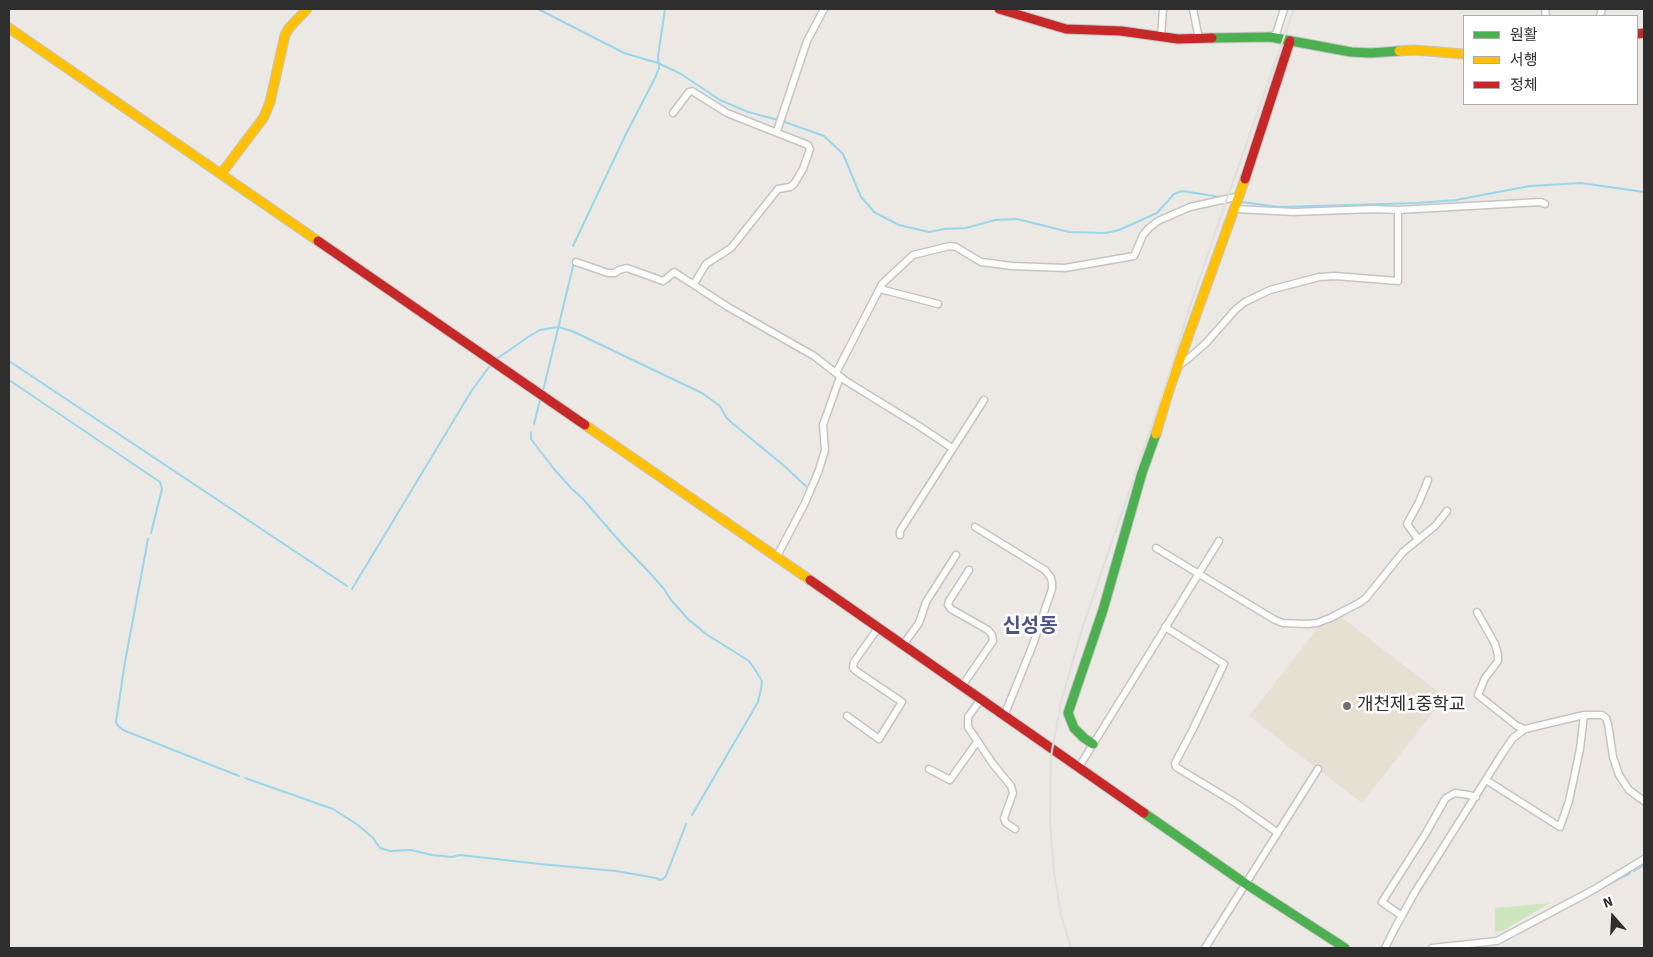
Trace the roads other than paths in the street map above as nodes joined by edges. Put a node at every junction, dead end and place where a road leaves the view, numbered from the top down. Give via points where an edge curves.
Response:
1 (307, 9) edge
2 (824, 9) edge
3 (999, 9) edge
4 (1163, 9) edge
5 (1192, 9) edge
6 (1284, 9) edge
7 (9, 28) edge
8 (1161, 37) junction
9 (1270, 37) junction
10 (1199, 39) junction
11 (1290, 41) junction
12 (1463, 54) edge
13 (673, 112) dead end
14 (777, 131) junction
15 (221, 174) junction
16 (1240, 196) junction
17 (1545, 204) dead end
18 (1236, 209) junction
19 (1398, 210) junction
20 (576, 262) dead end
21 (694, 284) junction
22 (880, 289) junction
23 (938, 304) dead end
24 (1179, 365) junction
25 (838, 375) junction
26 (984, 400) dead end
27 (952, 448) junction
28 (1428, 480) dead end
29 (1447, 511) dead end
30 (976, 527) dead end
31 (900, 535) dead end
32 (1418, 539) junction
33 (1219, 541) dead end
34 (1156, 548) dead end
35 (956, 556) dead end
36 (776, 558) junction
37 (969, 570) dead end
38 (1198, 573) junction
39 (1477, 612) dead end
40 (1165, 627) junction
41 (878, 628) junction
42 (903, 645) junction
43 (962, 686) junction
44 (981, 699) junction
45 (1584, 715) junction
46 (847, 716) dead end
47 (1004, 716) junction
48 (1525, 729) junction
49 (978, 742) junction
50 (1093, 744) junction
51 (1079, 767) junction
52 (929, 769) dead end
53 (1318, 769) dead end
54 (1486, 780) junction
55 (1476, 797) junction
56 (1644, 801) edge
57 (1016, 829) dead end
58 (1278, 833) junction
59 (1644, 859) edge
60 (1246, 884) junction
61 (1402, 916) junction
62 (1204, 948) edge
63 (1345, 948) edge
64 (1385, 948) edge
65 (1432, 948) edge

1 - 15 main road via 285,35 264,117
2 - 14 street via 807,41
3 - 8 main road via 1066,29 1121,31
4 - 8 street
5 - 10 street
6 - 9 street via 1276,34
7 - 15 main road
8 - 10 main road
9 - 10 main road
9 - 11 main road
11 - 12 main road via 1371,54 1415,50
11 - 16 main road
13 - 14 street via 692,91 727,112
14 - 21 street via 810,147 798,178 790,187 778,189 731,248 706,264
15 - 36 main road
16 - 18 main road
16 - 22 street via 1190,207 1158,221 1143,236 1134,256 1065,268 1012,266 981,262 950,246 913,255
17 - 19 street
18 - 19 street via 1294,212
18 - 24 main road
19 - 24 street via 1398,281 1319,277 1270,290 1236,309 1206,343
20 - 21 street via 608,273 627,268 663,280 674,272
21 - 25 street via 814,356
22 - 23 street
22 - 25 street
24 - 50 main road via 1142,472 1103,610 1068,713 1074,728
25 - 27 street
25 - 36 street via 822,425 825,450 819,470
26 - 27 street
27 - 31 street
28 - 32 street via 1407,524
29 - 32 street
30 - 47 street via 1045,570 1052,583 1032,647
32 - 38 street via 1396,560 1366,598 1317,623 1283,623
33 - 38 street
34 - 38 street
35 - 42 street
36 - 41 main road
37 - 43 street via 948,605 988,630 993,641
38 - 40 street
39 - 48 street via 1498,655 1498,661 1484,678 1478,695
40 - 50 street
40 - 58 street via 1224,664 1175,763 1176,767
41 - 42 main road
41 - 46 street via 853,668 902,702 879,739
42 - 43 main road
43 - 44 main road
44 - 47 main road
44 - 49 street via 967,722
45 - 48 street
45 - 54 street via 1569,801 1560,827
45 - 56 street via 1596,714 1606,718 1619,775 1629,790
47 - 51 main road
48 - 54 street via 1513,738
49 - 52 street via 950,780
49 - 57 street via 1012,786 1013,793 1004,818
50 - 51 street
51 - 60 main road
53 - 58 street
54 - 55 street
55 - 61 street
55 - 61 street via 1455,793 1444,801 1382,902
58 - 60 street
59 - 65 street via 1593,890 1497,940
60 - 62 street
60 - 63 main road
61 - 64 street

